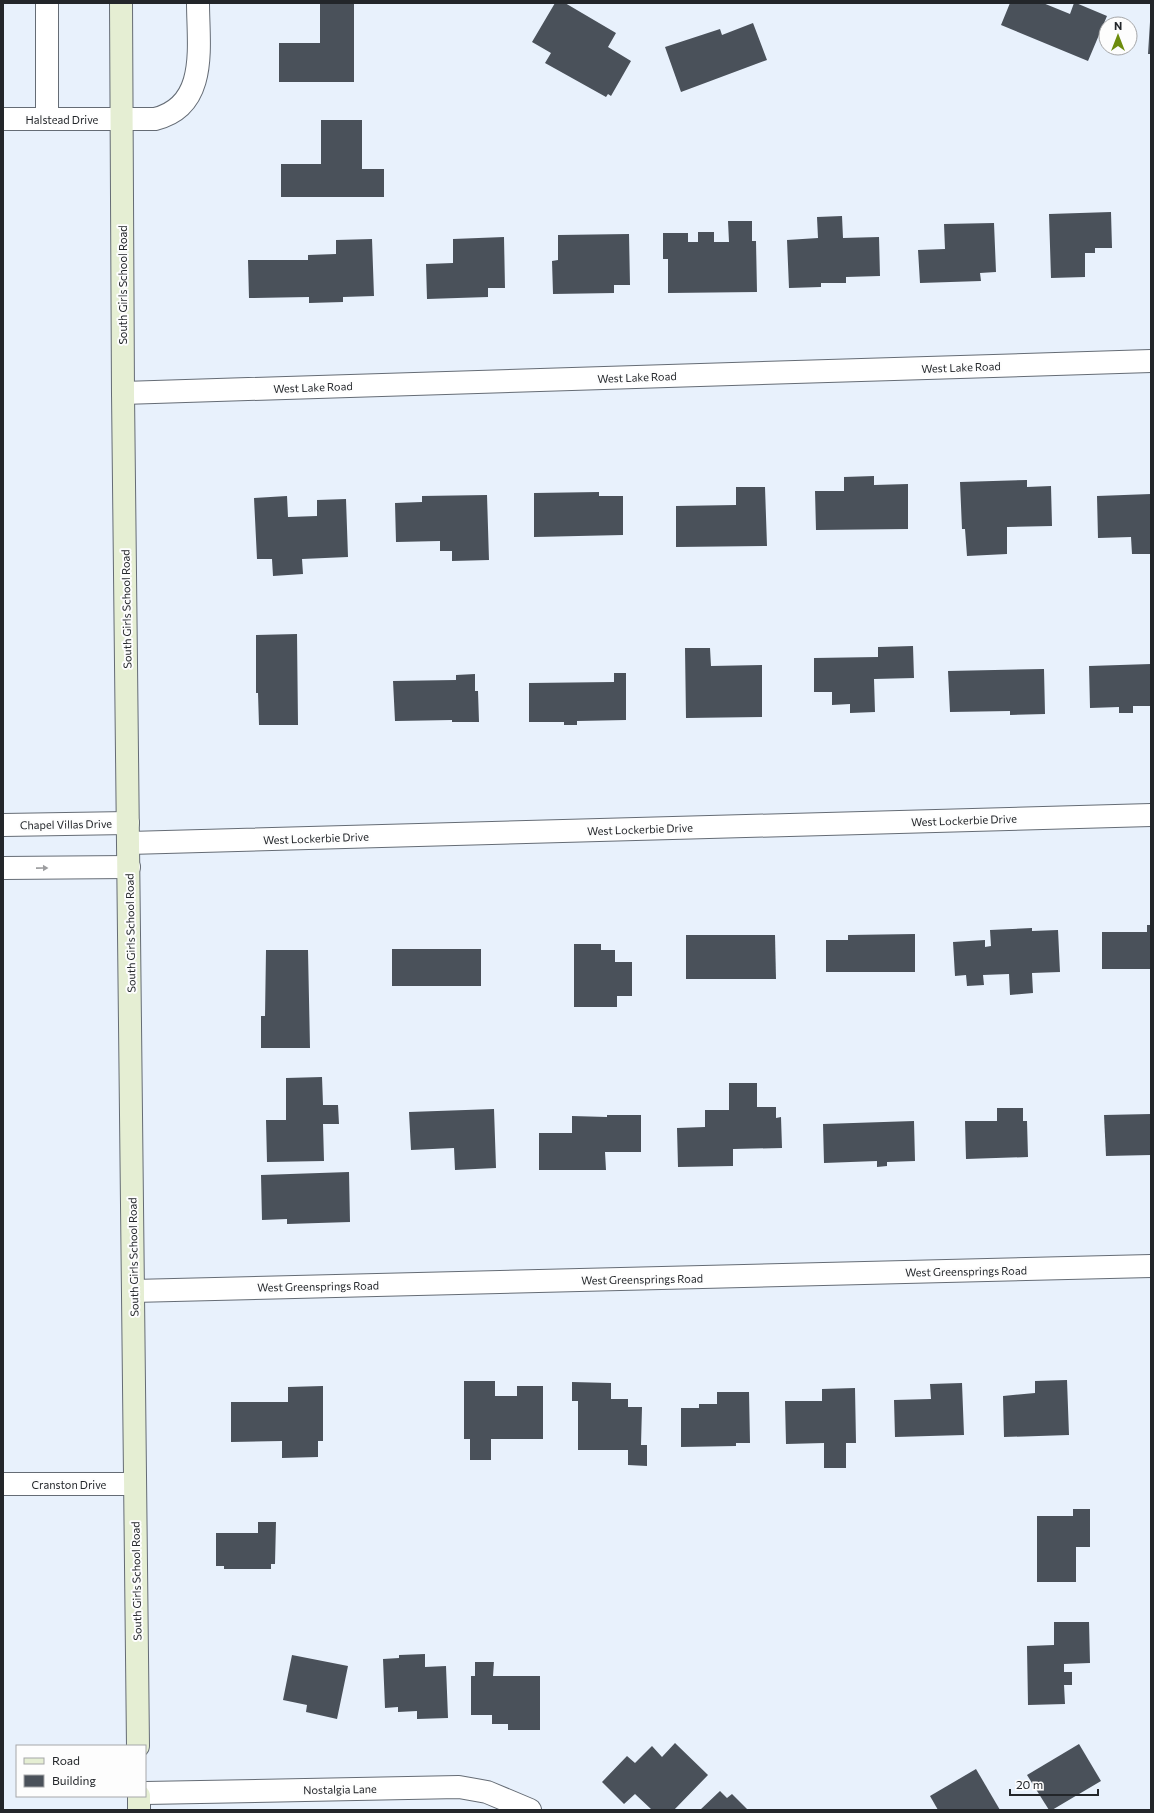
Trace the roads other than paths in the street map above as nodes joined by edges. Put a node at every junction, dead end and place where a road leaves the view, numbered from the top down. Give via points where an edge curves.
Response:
1 (47, 3) edge
2 (121, 3) edge
3 (198, 3) edge
4 (3, 119) edge
5 (47, 119) junction
6 (121, 119) junction
7 (1151, 361) edge
8 (123, 394) junction
9 (1151, 815) edge
10 (3, 825) edge
11 (128, 833) junction
12 (129, 867) junction
13 (3, 868) edge
14 (1151, 1266) edge
15 (133, 1291) junction
16 (3, 1484) edge
17 (135, 1484) junction
18 (138, 1745) edge
19 (146, 1793) edge
20 (139, 1797) edge
21 (139, 1810) edge
22 (530, 1810) edge

1 - 5 street
2 - 6 main road, South Girls School Road
3 - 6 street, Halstead Drive via 197,76 188,98 163,117
4 - 5 street, Halstead Drive
5 - 6 street, Halstead Drive
6 - 8 main road, South Girls School Road
7 - 8 street, West Lake Road
8 - 11 main road, South Girls School Road
9 - 11 street, West Lockerbie Drive
10 - 11 street, Chapel Villas Drive
11 - 12 main road, South Girls School Road
13 -> 12 street
12 - 15 main road, South Girls School Road
14 - 15 street, West Greensprings Road
15 - 17 main road, South Girls School Road
16 - 17 street, Cranston Drive
17 - 18 main road, South Girls School Road
19 - 22 street, Nostalgia Lane via 459,1787 500,1796
20 - 21 main road

